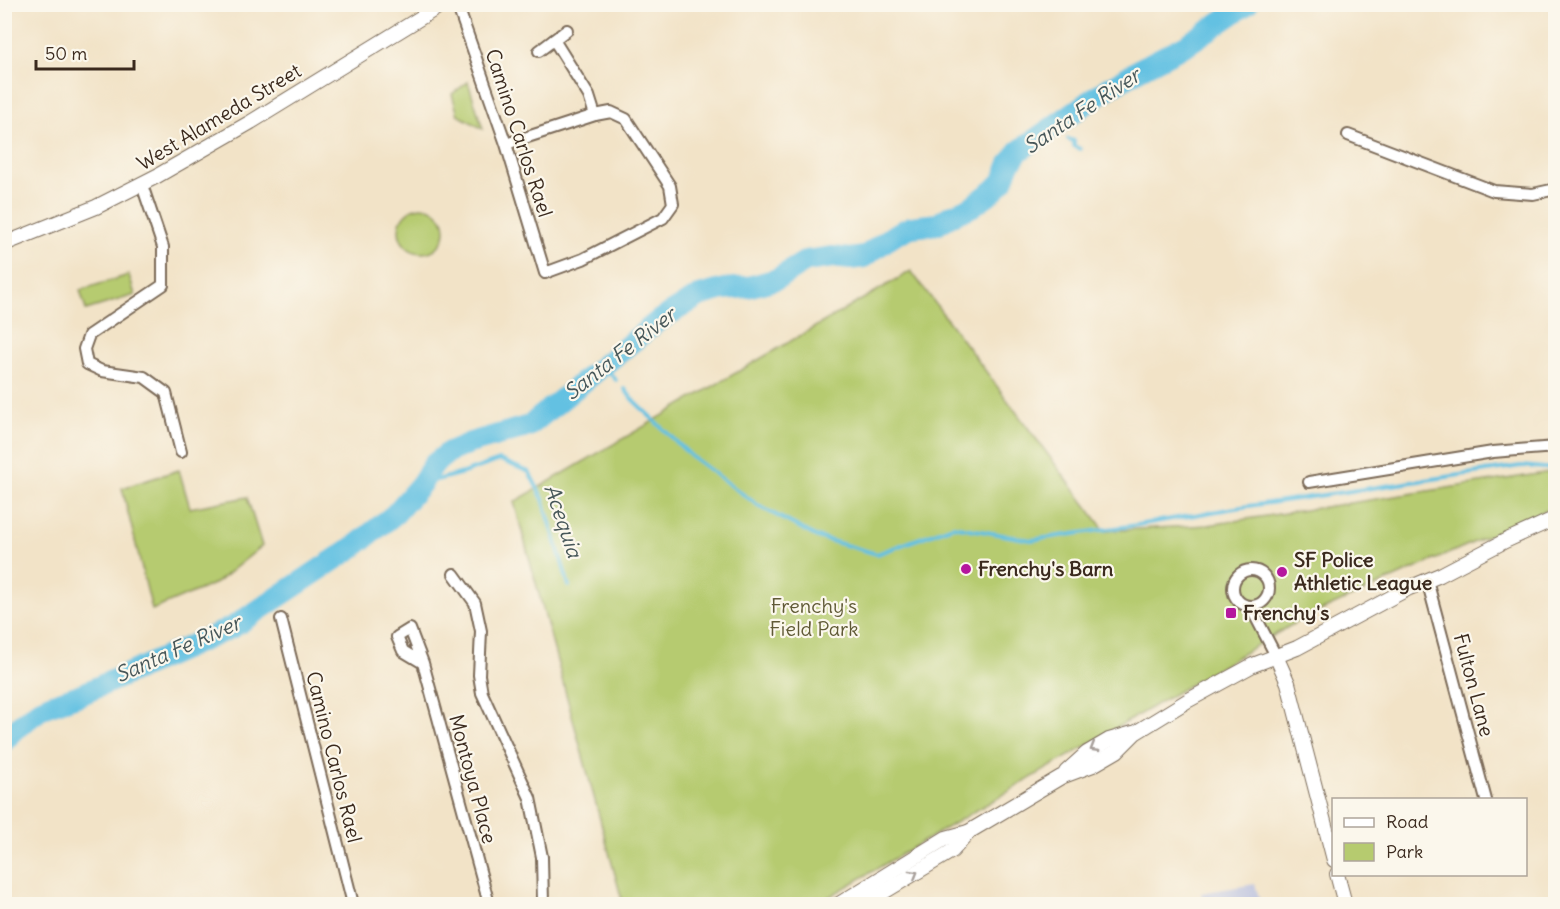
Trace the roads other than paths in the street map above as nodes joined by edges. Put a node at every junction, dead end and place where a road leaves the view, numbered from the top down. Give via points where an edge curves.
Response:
1 (443, 4) edge
2 (457, 4) edge
3 (567, 30) dead end
4 (554, 40) junction
5 (539, 51) dead end
6 (596, 115) junction
7 (1348, 135) dead end
8 (506, 144) junction
9 (142, 185) junction
10 (1556, 189) edge
11 (4, 244) edge
12 (1556, 447) edge
13 (181, 452) dead end
14 (1309, 482) dead end
15 (1556, 518) edge
16 (454, 574) dead end
17 (1427, 580) junction
18 (1250, 606) dead end
19 (281, 619) dead end
20 (1276, 656) junction
21 (423, 663) dead end
22 (1485, 798) edge
23 (970, 831) junction
24 (1332, 852) edge
25 (1338, 876) edge
26 (353, 904) edge
27 (489, 904) edge
28 (543, 904) edge
29 (839, 904) edge
30 (864, 904) edge
31 (1345, 904) edge

1 - 9 street, West Alameda Street
2 - 8 street, Camino Carlos Rael
3 - 4 street
4 - 5 street
4 - 6 street via 589,96
6 - 8 street
6 - 8 street, Camino Carlos Rael via 611,112 626,119 670,186 673,204 663,218 583,259 545,273
7 - 10 street via 1494,191 1533,194
9 - 11 street, West Alameda Street
9 - 13 street via 163,247 163,285 89,335 84,349 87,364 102,371 144,377 166,393
12 - 14 street via 1493,452
15 - 17 street
16 - 28 street via 475,603 481,631 482,693 530,798 542,857
17 - 20 street
17 - 22 street, Fulton Lane
18 - 20 street
19 - 26 street, Camino Carlos Rael
20 - 23 street via 1187,701 1135,733 1109,740 1087,753 1061,777
20 - 24 street via 1288,683
21 - 27 street, Montoya Place
23 - 29 street via 946,838
30 -> 23 street via 951,851
25 - 31 street

